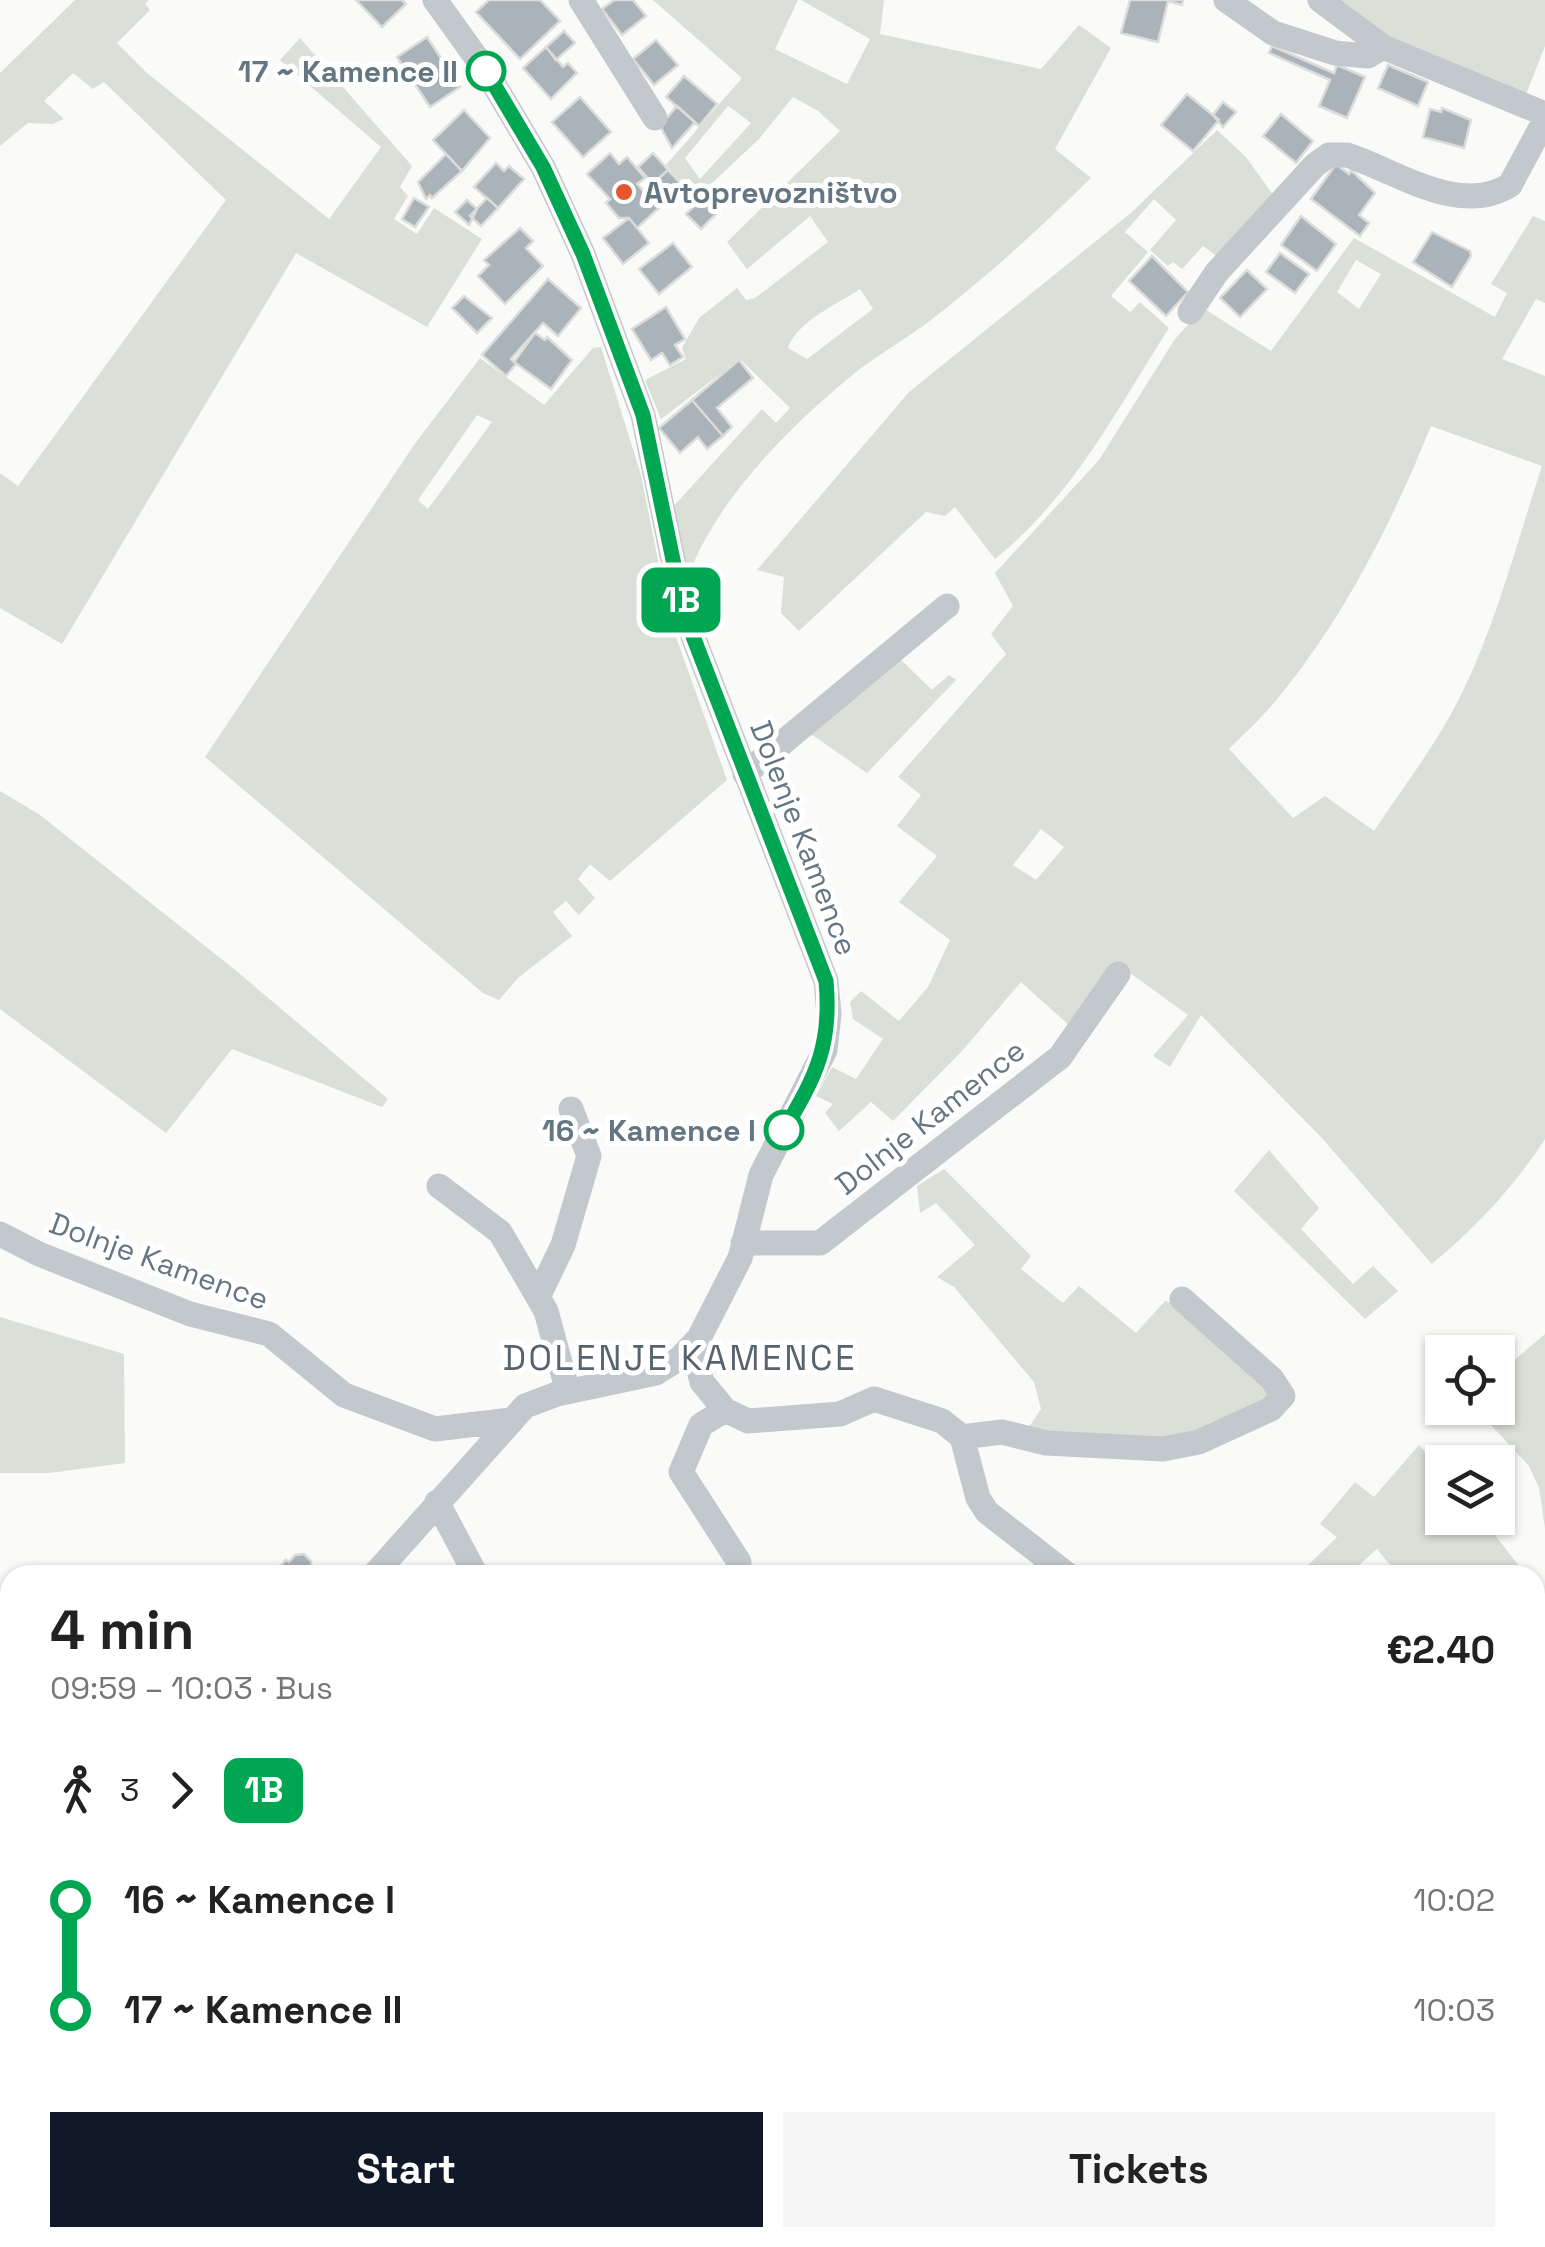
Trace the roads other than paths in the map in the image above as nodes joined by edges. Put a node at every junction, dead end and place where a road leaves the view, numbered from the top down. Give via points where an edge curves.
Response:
1 (434, 0) edge
2 (581, 0) edge
3 (1226, 0) edge
4 (1320, 0) edge
5 (1383, 47) junction
6 (1545, 117) edge
7 (655, 118) dead end
8 (1190, 312) dead end
9 (947, 606) dead end
10 (745, 774) junction
11 (1118, 974) dead end
12 (571, 1110) dead end
13 (440, 1186) dead end
14 (0, 1234) edge
15 (743, 1243) junction
16 (538, 1297) junction
17 (1182, 1298) dead end
18 (699, 1338) junction
19 (656, 1373) junction
20 (702, 1382) junction
21 (568, 1392) junction
22 (725, 1410) junction
23 (511, 1420) junction
24 (962, 1438) junction
25 (437, 1502) junction
26 (739, 1562) dead end
27 (383, 1565) edge
28 (471, 1565) edge
29 (1055, 1565) edge

1 - 10 street, Dolenje Kamence via 543,167 583,254 643,415 684,613
2 - 7 street
3 - 5 street via 1273,33 1335,53 1368,56
4 - 5 street
5 - 6 street
6 - 8 street via 1510,185 1478,197 1448,194 1346,155 1328,156 1216,272
9 - 10 street
10 - 15 street, Dolenje Kamence via 816,951 829,1014 825,1050 761,1174
11 - 15 street, Dolnje Kamence via 1060,1057 820,1243
12 - 16 street via 589,1156 563,1245
13 - 16 street via 500,1232
14 - 23 street, Dolnje Kamence via 190,1314 269,1334 344,1395 435,1429
15 - 18 street, Dolenje Kamence
16 - 21 street
17 - 24 street via 1272,1380 1283,1396 1271,1409 1199,1442 1163,1450 1046,1442 1002,1432
18 - 19 street
18 - 20 street
19 - 20 street
19 - 21 street
20 - 22 street
21 - 23 street via 525,1406
22 - 24 street via 770,1422 840,1414 874,1400 942,1422
22 - 26 street via 701,1425 681,1472
23 - 25 street
24 - 29 street via 988,1512
25 - 27 street
25 - 28 street

